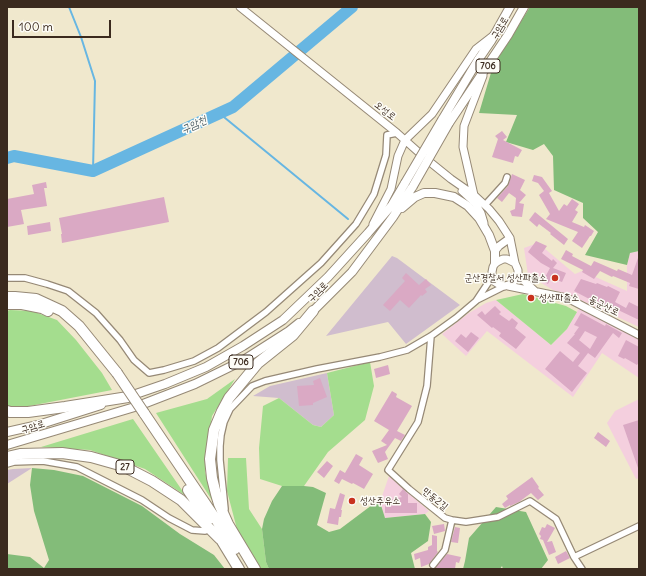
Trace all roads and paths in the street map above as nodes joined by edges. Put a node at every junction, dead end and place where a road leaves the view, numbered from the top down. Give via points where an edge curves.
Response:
1 (240, 7) edge
2 (510, 7) edge
3 (524, 7) edge
4 (495, 34) junction
5 (484, 72) junction
6 (446, 122) junction
7 (397, 133) junction
8 (405, 140) junction
9 (507, 177) dead end
10 (451, 179) junction
11 (409, 185) junction
12 (474, 195) junction
13 (485, 205) junction
14 (393, 217) junction
15 (368, 233) junction
16 (489, 235) junction
17 (510, 238) junction
18 (495, 251) junction
19 (495, 263) junction
20 (514, 263) junction
21 (518, 274) junction
22 (492, 277) junction
23 (7, 278) edge
24 (506, 286) junction
25 (535, 292) junction
26 (7, 297) edge
27 (476, 301) junction
28 (7, 304) edge
29 (313, 311) junction
30 (639, 335) edge
31 (431, 336) junction
32 (113, 375) junction
33 (128, 396) junction
34 (7, 411) edge
35 (141, 415) junction
36 (7, 432) edge
37 (7, 445) edge
38 (7, 457) edge
39 (7, 464) edge
40 (229, 518) dead end
41 (452, 520) junction
42 (639, 526) edge
43 (205, 531) dead end
44 (220, 539) junction
45 (574, 557) junction
46 (433, 565) dead end
47 (239, 569) edge
48 (248, 569) edge
49 (255, 569) edge
50 (582, 569) edge

1 - 7 main road, 오성로
2 - 4 main road, 구암로 / 706
3 - 5 main road, 구암로 / 706
4 - 6 main road, 구암로 / 706 via 478,60
4 - 8 main road via 476,49 432,114
5 - 6 main road, 구암로 / 706
5 - 12 main road via 464,126 463,147
6 - 11 main road, 구암로 / 706, bridge
7 - 8 main road, 오성로
7 - 23 street via 387,135 386,154 374,194 356,224 321,264 266,312 218,348 194,361 149,373 134,360 96,313 68,291 25,278
8 - 10 main road, 오성로
8 - 15 main road via 398,156 391,189
9 - 13 street via 505,183
10 - 12 main road, 오성로
10 - 16 main road via 475,203
11 - 14 main road, 구암로 / 706
11 - 15 main road, 구암로 / 706
12 - 13 main road, 오성로
13 - 17 main road, 오성로
14 - 16 main road via 415,197 424,193 442,194 468,206
14 - 29 main road, 구암로 / 706 via 352,272
15 - 33 main road, 구암로 / 706 via 328,277 283,320 206,367
16 - 18 main road
17 - 18 main road
17 - 20 main road
18 - 19 main road
19 - 20 main road via 507,259
19 - 22 main road
20 - 21 main road
21 - 24 main road via 515,282
21 - 25 main road
22 - 24 main road via 495,282
22 - 27 street
24 - 25 main road, 동군산로
24 - 27 street
25 - 30 main road, 동군산로 via 567,298
26 - 32 highway via 36,299 62,311 79,326
27 - 31 street
28 - 32 highway via 42,308 62,319
29 - 37 main road, 구암로 / 706 via 290,331 242,361 195,384 138,406
29 - 49 highway via 293,335 258,362 229,398 214,430 210,459 216,494 228,524
31 - 40 street via 407,350 252,386 230,409 221,435 220,467 224,507
31 - 41 street, 만동2길 via 427,386 418,422 388,470 445,518
32 - 35 highway
33 - 34 highway via 28,412
33 - 36 main road, 구암로 / 706
35 - 44 highway
35 - 48 highway
38 - 44 highway, 27 via 20,454 62,453 91,457 123,466 181,500
39 - 43 street via 43,461 77,467 142,500 192,530
41 - 45 street, 만동2길 via 466,522 498,517 530,502 556,518
41 - 46 street via 445,550
42 - 45 street
44 - 47 highway, 27
45 - 50 street, 만동2길

